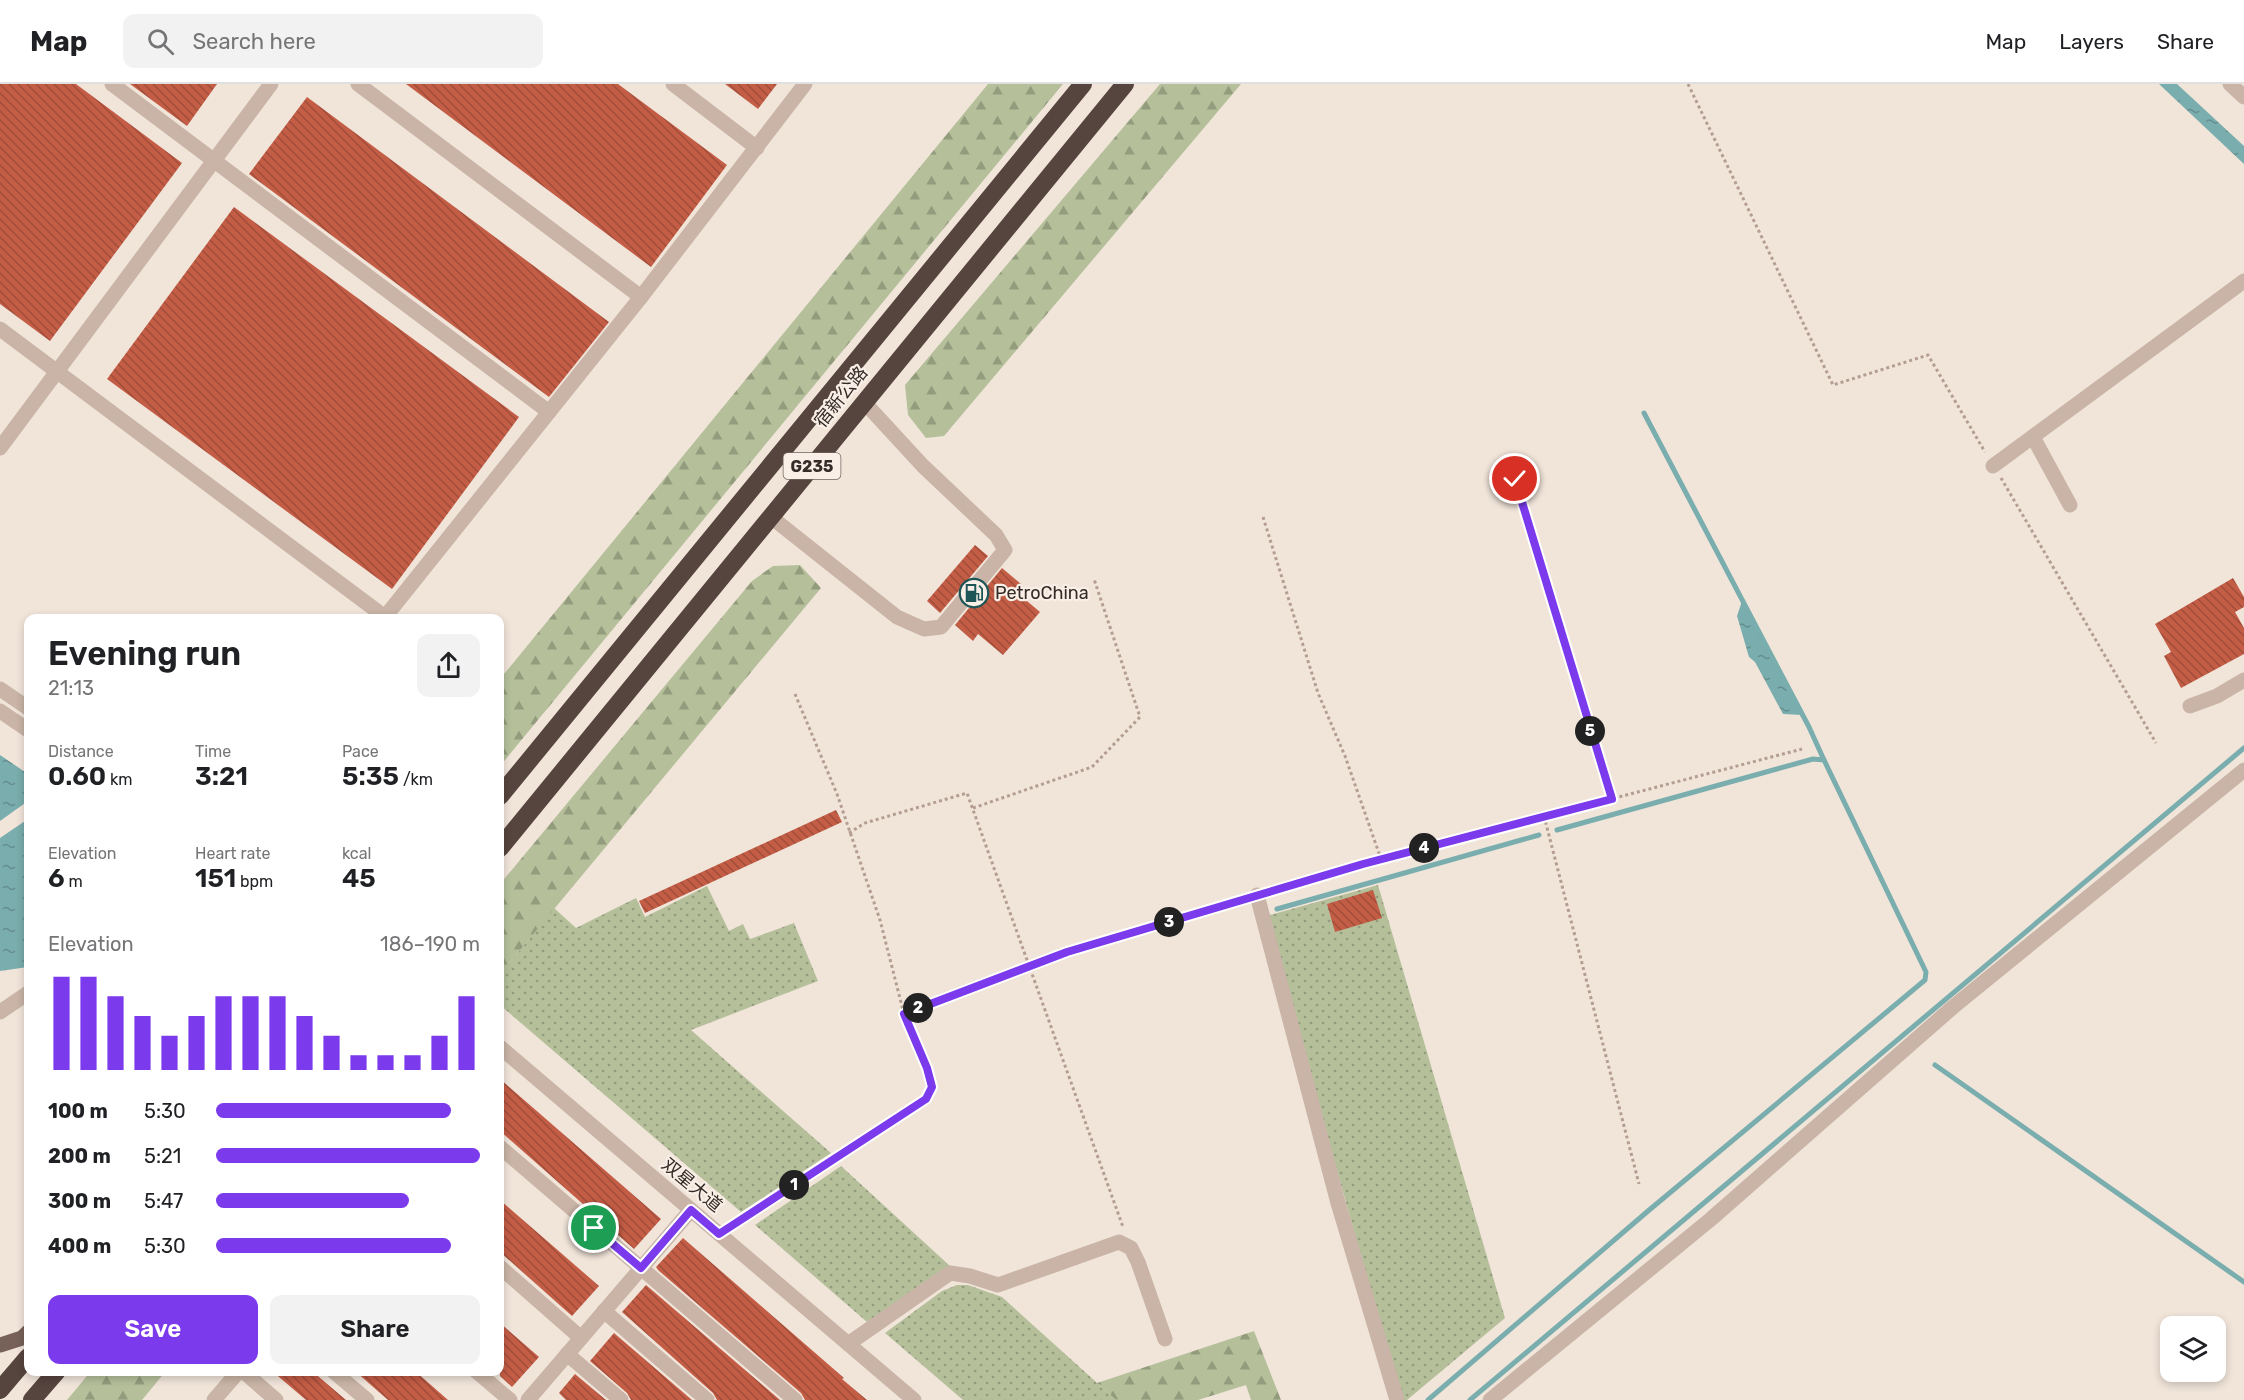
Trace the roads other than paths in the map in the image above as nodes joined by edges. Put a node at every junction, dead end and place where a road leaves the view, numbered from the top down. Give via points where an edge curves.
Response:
1 (112, 84) edge
2 (272, 84) edge
3 (358, 84) edge
4 (673, 84) edge
5 (805, 84) edge
6 (1083, 84) edge
7 (1125, 84) edge
8 (2230, 84) edge
9 (2244, 97) edge
10 (757, 148) junction
11 (214, 160) junction
12 (2244, 281) edge
13 (641, 297) junction
14 (1, 331) edge
15 (57, 371) junction
16 (864, 402) junction
17 (549, 412) junction
18 (2033, 437) junction
19 (0, 448) edge
20 (1993, 466) road end
21 (2070, 505) dead end
22 (771, 517) junction
23 (381, 614) edge
24 (387, 614) edge
25 (2244, 680) edge
26 (0, 689) edge
27 (24, 705) edge
28 (2190, 706) dead end
29 (0, 711) edge
30 (24, 727) edge
31 (2244, 770) edge
32 (504, 791) edge
33 (504, 843) edge
34 (1257, 895) road end
35 (24, 996) edge
36 (0, 1012) edge
37 (504, 1050) edge
38 (504, 1150) edge
39 (691, 1210) junction
40 (641, 1268) junction
41 (504, 1271) edge
42 (604, 1311) junction
43 (24, 1336) edge
44 (581, 1338) junction
45 (1165, 1339) dead end
46 (848, 1344) junction
47 (0, 1345) edge
48 (567, 1354) junction
49 (24, 1362) edge
50 (53, 1376) edge
51 (236, 1376) edge
52 (247, 1376) edge
53 (339, 1376) edge
54 (482, 1376) edge
55 (0, 1390) edge
56 (535, 1398) edge
57 (32, 1400) edge
58 (214, 1400) edge
59 (276, 1400) edge
60 (367, 1400) edge
61 (510, 1400) edge
62 (621, 1400) edge
63 (707, 1400) edge
64 (795, 1400) edge
65 (914, 1400) edge
66 (1397, 1400) edge
67 (1490, 1400) edge

1 - 11 street
2 - 11 street
3 - 13 street
4 - 10 street
5 - 10 street
6 - 32 highway, 宿新公路 / G235
7 - 16 highway, 宿新公路 / G235
8 - 9 street
10 - 13 street
11 - 15 street
11 - 17 street
12 - 18 street
13 - 17 street
14 - 15 street
15 - 19 street
15 - 23 street
16 - 22 highway, 宿新公路 / G235
16 - 22 street via 923,466 996,534 1005,550 941,627 924,629 897,617
17 - 24 street
18 - 20 street
18 - 21 street
22 - 33 highway, 宿新公路 / G235
25 - 28 street
26 - 27 street
29 - 30 street
31 - 67 street via 1953,1007 1711,1219
34 - 66 street via 1338,1203
35 - 36 street
37 - 39 street, 双星大道
38 - 40 street
39 - 40 street
39 - 46 street, 双星大道
40 - 42 street
40 - 64 street
41 - 44 street
42 - 44 street
42 - 63 street
43 - 47 main road
44 - 48 street
45 - 46 street via 1138,1262 1131,1248 1119,1242 998,1285 950,1273
46 - 65 street, 双星大道
48 - 56 street
48 - 62 street
49 - 55 highway
50 - 57 highway
51 - 58 street
52 - 59 street
53 - 60 street
54 - 61 street

